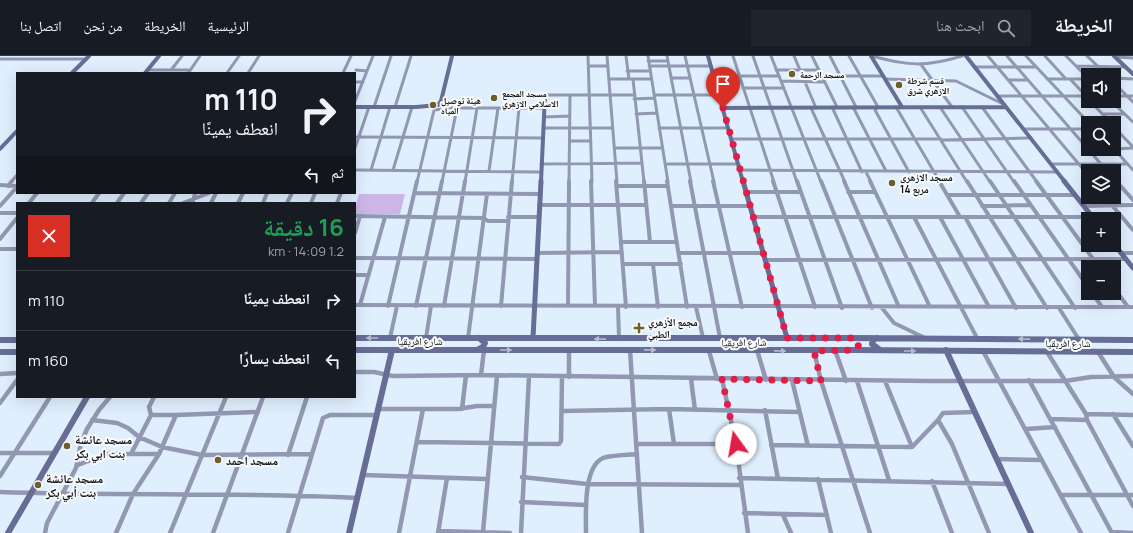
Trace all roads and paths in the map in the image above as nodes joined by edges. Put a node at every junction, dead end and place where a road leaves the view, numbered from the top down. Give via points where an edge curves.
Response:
1 (159, 56) edge
2 (182, 56) edge
3 (200, 56) edge
4 (238, 56) edge
5 (259, 56) edge
6 (351, 56) edge
7 (373, 56) edge
8 (391, 56) edge
9 (411, 56) edge
10 (452, 56) edge
11 (588, 56) edge
12 (607, 56) edge
13 (626, 56) edge
14 (648, 56) edge
15 (667, 56) edge
16 (685, 56) edge
17 (708, 56) edge
18 (733, 56) edge
19 (753, 56) edge
20 (771, 56) edge
21 (794, 56) edge
22 (812, 56) edge
23 (830, 56) edge
24 (849, 56) edge
25 (871, 56) edge
26 (962, 56) edge
27 (966, 56) edge
28 (988, 56) edge
29 (1007, 56) edge
30 (1026, 56) edge
31 (1045, 56) edge
32 (1066, 56) edge
33 (1087, 56) edge
34 (88, 57) edge
35 (1115, 57) edge
36 (1133, 58) edge
37 (0, 59) edge
38 (648, 61) junction
39 (668, 61) junction
40 (589, 66) junction
41 (608, 66) junction
42 (649, 66) junction
43 (668, 66) junction
44 (687, 66) junction
45 (711, 66) junction
46 (922, 66) junction
47 (1035, 66) junction
48 (1076, 66) junction
49 (974, 67) junction
50 (998, 67) junction
51 (1017, 67) junction
52 (1098, 67) junction
53 (1127, 68) junction
54 (1133, 69) edge
55 (171, 70) junction
56 (356, 70) dead end
57 (776, 70) junction
58 (800, 70) junction
59 (819, 70) junction
60 (367, 71) junction
61 (628, 71) junction
62 (650, 71) junction
63 (1081, 71) edge
64 (73, 72) edge
65 (146, 72) edge
66 (189, 72) edge
67 (228, 72) edge
68 (249, 72) edge
69 (343, 72) edge
70 (1133, 74) edge
71 (714, 76) junction
72 (740, 76) junction
73 (759, 76) junction
74 (778, 76) junction
75 (821, 76) junction
76 (840, 76) junction
77 (860, 76) junction
78 (671, 78) junction
79 (690, 78) junction
80 (884, 78) junction
81 (1081, 78) edge
82 (1121, 78) edge
83 (609, 79) junction
84 (631, 79) junction
85 (651, 79) junction
86 (1047, 79) junction
87 (1068, 79) junction
88 (1133, 79) edge
89 (933, 80) junction
90 (1008, 80) junction
91 (1028, 80) junction
92 (781, 81) junction
93 (356, 82) edge
94 (363, 82) junction
95 (805, 82) junction
96 (824, 82) junction
97 (743, 88) junction
98 (764, 88) junction
99 (784, 88) junction
100 (1121, 90) edge
101 (1081, 91) edge
102 (545, 95) joint
103 (570, 95) junction
104 (589, 95) junction
105 (610, 95) junction
106 (674, 95) junction
107 (694, 95) junction
108 (719, 95) junction
109 (997, 96) junction
110 (1022, 96) junction
111 (1042, 96) junction
112 (1063, 96) junction
113 (1121, 96) edge
114 (1127, 96) junction
115 (1133, 96) edge
116 (634, 97) junction
117 (654, 97) junction
118 (1081, 97) edge
119 (356, 99) edge
120 (1133, 102) edge
121 (1005, 105) junction
122 (356, 107) edge
123 (372, 107) junction
124 (392, 107) junction
125 (412, 107) junction
126 (855, 107) junction
127 (878, 107) junction
128 (896, 107) junction
129 (902, 107) junction
130 (920, 107) junction
131 (940, 107) junction
132 (952, 107) junction
133 (962, 107) junction
134 (982, 107) junction
135 (434, 108) junction
136 (457, 108) junction
137 (477, 108) junction
138 (498, 108) junction
139 (518, 108) junction
140 (544, 108) junction
141 (723, 108) junction
142 (749, 108) junction
143 (771, 108) junction
144 (791, 108) junction
145 (811, 108) junction
146 (816, 108) junction
147 (834, 108) junction
148 (1096, 108) edge
149 (1119, 108) edge
150 (657, 113) junction
151 (636, 114) junction
152 (1102, 114) joint
153 (1125, 114) junction
154 (544, 116) junction
155 (570, 116) junction
156 (1082, 116) edge
157 (1133, 122) edge
158 (543, 128) junction
159 (570, 128) junction
160 (590, 128) junction
161 (612, 128) junction
162 (659, 128) junction
163 (680, 128) junction
164 (701, 128) junction
165 (728, 128) junction
166 (1081, 128) edge
167 (1023, 129) junction
168 (1049, 129) junction
169 (1071, 129) junction
170 (16, 132) edge
171 (1121, 135) edge
172 (357, 137) edge
173 (380, 137) junction
174 (403, 138) junction
175 (427, 138) junction
176 (450, 138) junction
177 (472, 138) junction
178 (494, 138) junction
179 (515, 138) junction
180 (543, 138) junction
181 (1031, 138) junction
182 (732, 139) junction
183 (760, 139) junction
184 (782, 139) junction
185 (804, 139) junction
186 (826, 139) junction
187 (847, 139) junction
188 (869, 139) junction
189 (891, 139) junction
190 (915, 139) junction
191 (961, 139) junction
192 (984, 139) junction
193 (1006, 139) junction
194 (941, 140) junction
195 (570, 141) junction
196 (591, 141) junction
197 (1081, 141) edge
198 (614, 148) junction
199 (640, 148) junction
200 (662, 148) junction
201 (1133, 148) edge
202 (0, 149) edge
203 (1121, 149) edge
204 (1094, 156) edge
205 (1120, 156) edge
206 (641, 163) junction
207 (541, 164) junction
208 (569, 164) junction
209 (591, 164) junction
210 (615, 164) junction
211 (665, 164) junction
212 (687, 164) junction
213 (709, 164) junction
214 (739, 164) junction
215 (1051, 164) junction
216 (1079, 164) junction
217 (1101, 164) edge
218 (1121, 164) edge
219 (1127, 164) junction
220 (1081, 167) edge
221 (356, 170) edge
222 (371, 170) junction
223 (393, 170) junction
224 (740, 170) junction
225 (1133, 170) edge
226 (420, 171) junction
227 (444, 171) junction
228 (467, 171) junction
229 (489, 171) junction
230 (770, 171) junction
231 (792, 171) junction
232 (817, 171) junction
233 (935, 171) junction
234 (960, 171) junction
235 (984, 171) junction
236 (1006, 171) junction
237 (513, 172) junction
238 (541, 172) junction
239 (840, 172) junction
240 (864, 172) junction
241 (886, 172) junction
242 (909, 172) junction
243 (1029, 172) junction
244 (1057, 172) junction
245 (16, 177) edge
246 (0, 185) edge
247 (8, 186) junction
248 (16, 186) edge
249 (617, 186) junction
250 (644, 186) junction
251 (668, 186) junction
252 (16, 187) edge
253 (1121, 187) edge
254 (746, 192) junction
255 (777, 192) junction
256 (801, 192) junction
257 (848, 192) junction
258 (875, 192) junction
259 (414, 193) junction
260 (36, 194) edge
261 (208, 194) edge
262 (439, 194) junction
263 (463, 194) junction
264 (487, 194) junction
265 (511, 194) junction
266 (540, 194) junction
267 (998, 194) junction
268 (1022, 194) junction
269 (948, 195) junction
270 (975, 195) junction
271 (1046, 195) junction
272 (1076, 195) junction
273 (1133, 200) edge
274 (30, 202) edge
275 (193, 202) edge
276 (539, 205) junction
277 (569, 205) junction
278 (592, 205) junction
279 (618, 205) junction
280 (646, 205) junction
281 (1030, 205) junction
282 (1112, 205) junction
283 (1133, 205) edge
284 (0, 206) edge
285 (672, 206) junction
286 (695, 206) junction
287 (719, 206) junction
288 (750, 206) junction
289 (982, 206) junction
290 (1006, 206) junction
291 (1084, 206) junction
292 (1089, 212) edge
293 (0, 213) edge
294 (16, 213) edge
295 (356, 216) edge
296 (360, 216) junction
297 (385, 217) junction
298 (409, 217) junction
299 (434, 217) junction
300 (538, 217) junction
301 (753, 217) junction
302 (786, 217) junction
303 (810, 217) junction
304 (835, 217) junction
305 (859, 217) junction
306 (887, 217) junction
307 (914, 217) junction
308 (940, 217) junction
309 (963, 217) junction
310 (990, 217) junction
311 (1014, 217) junction
312 (459, 218) junction
313 (484, 218) junction
314 (1039, 218) junction
315 (1063, 218) junction
316 (1081, 218) edge
317 (16, 219) edge
318 (508, 219) junction
319 (356, 230) edge
320 (1133, 230) edge
321 (0, 238) edge
322 (621, 242) junction
323 (650, 242) junction
324 (677, 242) junction
325 (0, 249) edge
326 (16, 249) edge
327 (622, 252) junction
328 (568, 253) junction
329 (594, 253) junction
330 (679, 253) junction
331 (704, 253) junction
332 (730, 253) junction
333 (763, 253) junction
334 (1121, 253) joint
335 (1133, 253) edge
336 (537, 256) junction
337 (356, 258) edge
338 (374, 258) junction
339 (399, 258) junction
340 (426, 258) junction
341 (452, 258) junction
342 (478, 259) junction
343 (505, 259) junction
344 (878, 259) junction
345 (907, 259) junction
346 (936, 259) junction
347 (963, 259) junction
348 (989, 259) junction
349 (1016, 259) junction
350 (1042, 259) junction
351 (1068, 259) junction
352 (1093, 259) junction
353 (1126, 259) junction
354 (765, 260) junction
355 (800, 260) junction
356 (825, 260) junction
357 (852, 260) junction
358 (623, 264) junction
359 (653, 264) junction
360 (680, 264) junction
361 (1133, 268) edge
362 (356, 275) edge
363 (369, 275) junction
364 (1081, 277) edge
365 (1121, 296) edge
366 (1097, 300) edge
367 (357, 305) edge
368 (388, 306) junction
369 (397, 306) junction
370 (416, 306) junction
371 (431, 306) junction
372 (444, 306) junction
373 (472, 306) junction
374 (501, 306) junction
375 (534, 306) junction
376 (568, 306) junction
377 (595, 306) junction
378 (618, 306) junction
379 (626, 306) junction
380 (658, 307) junction
381 (687, 307) junction
382 (696, 307) junction
383 (714, 307) junction
384 (742, 307) junction
385 (779, 307) junction
386 (815, 307) junction
387 (930, 307) junction
388 (989, 307) junction
389 (1102, 307) junction
390 (1131, 307) edge
391 (842, 308) junction
392 (872, 308) junction
393 (882, 308) junction
394 (899, 308) junction
395 (961, 308) junction
396 (1016, 308) junction
397 (1046, 308) junction
398 (1059, 308) junction
399 (1075, 308) junction
400 (356, 338) edge
401 (390, 338) junction
402 (426, 338) junction
403 (468, 338) junction
404 (479, 338) junction
405 (533, 338) junction
406 (703, 338) junction
407 (720, 338) junction
408 (787, 338) junction
409 (851, 338) junction
410 (878, 338) junction
411 (925, 338) junction
412 (977, 338) junction
413 (619, 339) junction
414 (1047, 339) junction
415 (1077, 339) junction
416 (0, 340) edge
417 (16, 340) edge
418 (1133, 340) edge
419 (356, 350) edge
420 (392, 350) junction
421 (477, 350) junction
422 (484, 350) junction
423 (569, 350) junction
424 (630, 350) junction
425 (757, 350) junction
426 (835, 350) junction
427 (854, 350) junction
428 (883, 350) junction
429 (946, 350) junction
430 (709, 351) junction
431 (814, 351) junction
432 (983, 351) junction
433 (0, 352) edge
434 (16, 352) edge
435 (1050, 352) junction
436 (1084, 352) junction
437 (1098, 352) junction
438 (1133, 352) edge
439 (356, 372) edge
440 (16, 373) edge
441 (0, 374) edge
442 (386, 375) junction
443 (466, 375) junction
444 (481, 375) junction
445 (497, 376) junction
446 (528, 376) junction
447 (1114, 376) junction
448 (1133, 376) edge
449 (562, 377) junction
450 (569, 377) junction
451 (632, 378) junction
452 (691, 379) junction
453 (720, 379) junction
454 (766, 380) junction
455 (792, 380) junction
456 (1029, 380) junction
457 (16, 381) edge
458 (821, 381) junction
459 (846, 381) junction
460 (857, 381) junction
461 (885, 381) junction
462 (960, 381) junction
463 (998, 381) junction
464 (1065, 381) junction
465 (1133, 394) edge
466 (49, 398) edge
467 (86, 398) edge
468 (109, 398) edge
469 (154, 398) edge
470 (226, 398) edge
471 (263, 398) edge
472 (307, 398) edge
473 (0, 403) edge
474 (494, 406) junction
475 (423, 409) junction
476 (462, 409) junction
477 (669, 409) junction
478 (634, 410) junction
479 (695, 410) junction
480 (728, 410) junction
481 (765, 410) junction
482 (562, 411) junction
483 (220, 412) junction
484 (258, 412) junction
485 (377, 412) junction
486 (799, 412) junction
487 (974, 412) junction
488 (1113, 414) junction
489 (151, 415) junction
490 (176, 415) junction
491 (1133, 415) edge
492 (1086, 417) junction
493 (1051, 419) junction
494 (92, 420) junction
495 (938, 420) junction
496 (1055, 427) junction
497 (1026, 429) junction
498 (139, 437) junction
499 (417, 442) junction
500 (490, 444) junction
501 (524, 444) junction
502 (636, 444) junction
503 (674, 444) junction
504 (736, 444) junction
505 (771, 445) junction
506 (808, 446) junction
507 (842, 446) junction
508 (1133, 446) edge
509 (162, 447) junction
510 (878, 447) junction
511 (912, 447) junction
512 (0, 453) edge
513 (15, 453) junction
514 (54, 453) junction
515 (131, 454) junction
516 (159, 454) junction
517 (311, 454) junction
518 (637, 454) junction
519 (202, 455) junction
520 (288, 455) junction
521 (242, 456) junction
522 (996, 459) junction
523 (1042, 460) junction
524 (78, 464) junction
525 (363, 475) junction
526 (0, 476) edge
527 (411, 477) junction
528 (522, 477) junction
529 (447, 478) junction
530 (739, 478) junction
531 (486, 479) junction
532 (778, 479) junction
533 (818, 479) junction
534 (852, 479) junction
535 (889, 480) junction
536 (932, 481) junction
537 (968, 482) junction
538 (587, 484) junction
539 (640, 484) junction
540 (1009, 484) junction
541 (740, 485) junction
542 (0, 492) edge
543 (32, 493) junction
544 (62, 494) junction
545 (133, 494) junction
546 (228, 494) junction
547 (186, 495) junction
548 (299, 495) junction
549 (1061, 495) junction
550 (1093, 495) junction
551 (1130, 496) edge
552 (358, 498) junction
553 (521, 502) junction
554 (586, 505) junction
555 (1133, 506) edge
556 (744, 514) junction
557 (783, 515) junction
558 (826, 515) junction
559 (438, 532) edge
560 (483, 532) edge
561 (1112, 532) edge
562 (8, 533) edge
563 (45, 533) edge
564 (116, 533) edge
565 (170, 533) edge
566 (213, 533) edge
567 (288, 533) edge
568 (349, 533) edge
569 (399, 533) edge
570 (510, 533) edge
571 (521, 533) edge
572 (586, 533) edge
573 (642, 533) edge
574 (748, 533) edge
575 (791, 533) edge
576 (831, 533) edge
577 (870, 533) edge
578 (952, 533) edge
579 (989, 533) edge
580 (1031, 533) edge
581 (1081, 533) edge
582 (1133, 533) edge

1 - 65 street
2 - 55 street
3 - 66 street
4 - 67 street
5 - 68 street
6 - 69 street
7 - 60 street
8 - 123 street
9 - 124 street
10 - 135 street via 441,102
11 - 40 street
12 - 41 street
13 - 61 street
14 - 38 street
15 - 39 street
16 - 44 street
17 - 45 street
18 - 72 street
19 - 73 street
20 - 57 street
21 - 58 street
22 - 59 street
23 - 76 street
24 - 77 street
25 - 46 street
25 - 80 street
26 - 46 street
27 - 49 street
28 - 50 street
29 - 51 street
30 - 47 street
31 - 87 street
32 - 48 street
33 - 52 street
34 - 37 street
34 - 64 street
35 - 36 street
35 - 53 street
38 - 39 street
38 - 42 street
39 - 43 street
40 - 41 street
40 - 104 street
41 - 83 street
42 - 43 street
42 - 62 street
43 - 44 street
43 - 78 street
44 - 45 street
44 - 79 street
45 - 71 street
46 - 89 street
47 - 51 street
47 - 86 street
48 - 52 street
48 - 63 street
49 - 50 street
49 - 109 street
50 - 51 street
50 - 90 street
51 - 91 street
52 - 53 street
53 - 54 street
53 - 70 street
55 - 65 street
55 - 66 street
56 - 60 street
57 - 58 street
57 - 74 street
58 - 59 street
59 - 75 street
60 - 94 street
61 - 62 street
61 - 84 street
62 - 85 street
71 - 72 street
71 - 108 street
72 - 73 street
72 - 97 street
73 - 74 street
73 - 98 street
74 - 92 street
75 - 76 street
75 - 96 street
76 - 77 street
76 - 126 street
77 - 80 street
77 - 127 street
78 - 79 street
78 - 106 street
79 - 107 street
80 - 89 street
80 - 129 street
81 - 87 street
82 - 88 street
83 - 84 street
83 - 105 street
84 - 85 street
84 - 116 street
85 - 117 street
86 - 87 street
86 - 112 street
87 - 101 street
89 - 121 street via 956,81
89 - 132 street
90 - 91 street
90 - 110 street
91 - 111 street
92 - 95 street
92 - 99 street
93 - 94 street
94 - 119 street
95 - 96 street
95 - 146 street
96 - 147 street
97 - 98 street
97 - 142 street
98 - 99 street
98 - 143 street
99 - 144 street
100 - 114 street
102 - 103 street
102 - 140 street
103 - 104 street
103 - 155 street
104 - 105 street
104 - 160 street
105 - 116 street
105 - 161 street
106 - 107 street
106 - 117 street
106 - 163 street
107 - 108 street
107 - 164 street
108 - 141 street
109 - 110 street
109 - 121 street
110 - 111 street
110 - 168 street
111 - 112 street
111 - 169 street
112 - 118 street
112 - 156 street
113 - 114 street
114 - 115 street
114 - 120 street
116 - 117 street
116 - 151 street
117 - 150 street
121 - 134 street
121 - 167 street
122 - 123 street
123 - 124 street
123 - 172 street
124 - 125 street
124 - 173 street
125 - 135 street
125 - 174 street
126 - 127 street
126 - 147 street
126 - 188 street
127 - 128 street
127 - 189 street via 875,110
128 - 129 street
128 - 190 street
129 - 130 street
130 - 131 street
130 - 194 street
131 - 132 street
131 - 191 street
132 - 133 street
133 - 134 street
133 - 192 street
134 - 193 street
135 - 136 street
135 - 175 street
136 - 137 street
136 - 176 street
137 - 138 street
137 - 177 street
138 - 139 street
138 - 178 street
139 - 140 street
139 - 179 street
140 - 154 street
141 - 142 street
141 - 165 street
142 - 143 street
142 - 183 street
143 - 144 street
143 - 184 street
144 - 145 street
144 - 185 street
145 - 146 street
145 - 186 street
146 - 147 street
147 - 187 street
148 - 152 street
149 - 153 street
150 - 151 street
150 - 162 street
151 - 199 street
152 - 153 street
153 - 157 street
154 - 155 street
154 - 158 street
155 - 159 street
158 - 159 street
158 - 180 street
159 - 160 street
159 - 195 street
160 - 161 street
160 - 196 street
161 - 198 street
162 - 163 street
162 - 200 street
163 - 164 street
163 - 212 street
164 - 165 street
164 - 213 street
165 - 182 street
166 - 169 street
167 - 168 street
167 - 181 street
168 - 169 street
168 - 216 street
169 - 197 street
170 - 202 street
171 - 201 street
172 - 173 street
173 - 174 street
173 - 222 street
174 - 175 street
174 - 223 street
175 - 176 street
175 - 226 street
176 - 177 street
176 - 227 street
177 - 178 street
177 - 228 street
178 - 179 street
178 - 229 street
179 - 180 street
179 - 237 street
180 - 207 street
181 - 193 street
181 - 215 street
182 - 183 street
182 - 214 street
183 - 184 street
183 - 230 street
184 - 185 street
184 - 231 street
185 - 186 street
185 - 232 street
186 - 187 street
186 - 239 street
187 - 188 street
187 - 240 street
188 - 189 street
188 - 241 street
189 - 190 street
189 - 242 street
190 - 194 street
190 - 233 street
191 - 192 street
191 - 194 street
191 - 235 street
192 - 193 street
192 - 236 street
193 - 243 street
194 - 234 street
195 - 196 street
195 - 208 street
196 - 209 street
198 - 199 street
198 - 210 street
199 - 200 street
199 - 206 street
200 - 211 street
201 - 203 street
204 - 217 street
205 - 219 street
206 - 210 street
206 - 250 street
207 - 208 street
207 - 238 street
208 - 209 street
208 - 277 street
209 - 210 street
209 - 278 street
210 - 249 street
211 - 212 street
211 - 251 street
212 - 213 street
212 - 286 street
213 - 214 street
213 - 287 street
214 - 224 street
215 - 216 street
215 - 244 street
216 - 220 street
218 - 219 street
219 - 225 street
221 - 222 street
222 - 223 street
223 - 226 street
224 - 230 street
224 - 254 street
226 - 227 street
226 - 259 street
227 - 228 street
227 - 262 street
228 - 229 street
228 - 263 street
229 - 237 street
230 - 231 street
230 - 255 street
231 - 232 street
231 - 256 street
232 - 239 street
232 - 304 street
233 - 234 street
233 - 242 street
233 - 269 street
234 - 235 street
234 - 270 street
235 - 236 street
235 - 267 street
236 - 243 street
236 - 268 street
237 - 238 street
237 - 265 street
238 - 266 street
239 - 240 street
239 - 257 street
240 - 241 street
240 - 258 street
241 - 242 street
243 - 244 street
243 - 271 street
244 - 272 street
245 - 247 street
246 - 247 street
247 - 248 street
249 - 250 street
249 - 279 street
250 - 251 street
250 - 280 street
251 - 285 street
252 - 284 street
253 - 273 street
254 - 255 street
254 - 288 street
255 - 256 street
255 - 302 street
256 - 303 street
257 - 258 street
257 - 305 street
258 - 306 street
259 - 262 street
259 - 298 street
260 - 274 street
261 - 275 street
262 - 263 street
262 - 299 street
263 - 264 street
263 - 312 street
264 - 265 street
264 - 313 street
265 - 266 street
265 - 318 street
266 - 276 street
267 - 268 street
267 - 270 street
267 - 290 street
268 - 271 street
268 - 281 street
269 - 270 street
269 - 309 street
270 - 289 street
271 - 272 street
271 - 315 street
272 - 291 street
276 - 277 street
276 - 300 street
277 - 278 street
277 - 328 street
278 - 279 street
278 - 329 street
279 - 280 street
279 - 322 street
280 - 323 street
281 - 290 street
281 - 314 street
282 - 283 street
282 - 291 street
282 - 320 street
285 - 286 street
285 - 324 street
286 - 287 street
286 - 331 street
287 - 288 street
287 - 332 street
288 - 301 street
289 - 290 street
289 - 310 street
290 - 311 street
291 - 292 street
293 - 294 street
295 - 296 street
296 - 297 street
296 - 319 street
297 - 298 street
297 - 338 street
298 - 299 street
298 - 339 street
299 - 312 street
299 - 340 street
300 - 318 street
300 - 336 street
301 - 302 street
301 - 333 street
302 - 303 street
302 - 355 street
303 - 304 street
303 - 356 street
304 - 305 street
304 - 357 street
305 - 306 street
305 - 344 street
306 - 307 street
306 - 345 street
307 - 308 street
307 - 346 street
308 - 309 street
308 - 347 street
309 - 310 street
309 - 348 street
310 - 311 street
310 - 349 street
311 - 314 street
311 - 350 street
312 - 313 street
312 - 341 street
313 - 318 street
313 - 342 street
314 - 315 street
314 - 351 street
315 - 316 street
315 - 352 street
317 - 321 street
318 - 343 street
322 - 323 street
322 - 327 street
323 - 324 street
324 - 330 street
325 - 326 street
327 - 329 street
327 - 358 street
328 - 329 street
328 - 336 street
328 - 376 street
329 - 377 street
330 - 331 street
330 - 360 street
331 - 332 street
331 - 383 street
332 - 333 street
332 - 384 street
333 - 354 street
334 - 335 street
334 - 353 street
336 - 343 street
336 - 375 street
337 - 338 street
338 - 339 street
338 - 363 street
339 - 340 street
339 - 368 street
340 - 341 street
340 - 370 street
341 - 342 street
341 - 372 street
342 - 343 street
342 - 373 street
343 - 374 street
344 - 345 street
344 - 357 street
344 - 394 street
345 - 346 street
345 - 387 street
346 - 347 street
346 - 395 street
347 - 348 street
347 - 388 street
348 - 349 street
348 - 396 street
349 - 350 street
349 - 397 street
350 - 351 street
350 - 399 street
351 - 352 street
351 - 364 street
352 - 353 street
353 - 361 street
354 - 355 street
354 - 385 street
355 - 356 street
355 - 386 street
356 - 357 street
356 - 391 street
357 - 392 street
358 - 359 street
358 - 379 street
359 - 360 street
359 - 380 street
360 - 381 street
362 - 363 street
363 - 367 street
365 - 390 street
366 - 389 street
367 - 368 street
368 - 369 street
369 - 370 street
369 - 401 street
370 - 371 street
371 - 372 street
371 - 402 street
372 - 373 street
373 - 374 street
373 - 403 street
374 - 375 street
375 - 376 street
375 - 405 street
376 - 377 street
377 - 378 street
378 - 379 street
378 - 413 street
379 - 380 street
380 - 381 street
381 - 382 street
382 - 383 street
382 - 406 street
383 - 384 street
383 - 407 street
384 - 385 street
385 - 386 street
385 - 408 street
386 - 391 street
387 - 394 street
387 - 395 street
388 - 395 street
388 - 396 street
389 - 390 street
389 - 399 street
391 - 392 street
392 - 393 street
393 - 394 street
393 - 411 street via 892,323
395 - 412 street
396 - 397 street
397 - 398 street
398 - 399 street
398 - 415 street
401 -> 400 street, شارع افريقيا
401 - 402 street, شارع افريقيا
402 - 403 street, شارع افريقيا
403 - 404 street, شارع افريقيا
404 - 405 street, شارع افريقيا
404 - 421 street via 485,343
413 -> 405 street, شارع افريقيا
406 - 407 street, شارع افريقيا
406 - 413 street, شارع افريقيا
407 - 408 street, شارع افريقيا
408 - 409 street, شارع افريقيا
409 - 410 street, شارع افريقيا
409 - 427 street via 856,340 859,346
410 - 411 street, شارع افريقيا
410 - 428 street via 873,340 872,344
411 - 412 street, شارع افريقيا
414 -> 412 street, شارع افريقيا
414 - 415 street, شارع افريقيا
414 - 435 street via 1058,345 1058,350
415 - 418 street, شارع افريقيا
415 - 436 street via 1071,341 1071,346
416 - 417 street
419 - 420 street, شارع افريقيا
420 - 421 street, شارع افريقيا
420 - 442 street
421 - 422 street, شارع افريقيا
422 -> 423 street, شارع افريقيا
422 - 444 street
423 - 424 street, شارع افريقيا
423 - 450 street
424 -> 430 street, شارع افريقيا
424 - 451 street
425 - 430 street, شارع افريقيا
425 -> 431 street, شارع افريقيا
425 - 454 street
426 - 427 street, شارع افريقيا
426 - 431 street, شارع افريقيا
426 - 459 street
427 - 428 street, شارع افريقيا
428 -> 429 street, شارع افريقيا
429 - 432 street, شارع افريقيا
429 - 462 street
430 - 453 street
431 - 458 street
432 - 435 street, شارع افريقيا
432 - 463 street
433 - 434 street
435 - 436 street, شارع افريقيا
435 - 464 street
436 - 437 street, شارع افريقيا
437 - 438 street, شارع افريقيا
437 - 447 street
439 - 442 street
440 - 441 street
442 - 443 street
442 - 485 street
443 - 444 street
443 - 476 street
444 - 445 street
445 - 446 street
445 - 474 street
446 - 449 street
446 - 501 street
447 - 448 street
447 - 464 street
447 - 465 street
449 - 450 street
449 - 482 street
450 - 451 street
451 - 452 street
451 - 478 street
452 - 453 street
452 - 479 street
453 - 454 street
453 - 480 street
454 - 455 street
455 - 458 street
455 - 486 street
456 - 463 street
456 - 464 street
456 - 493 street
457 - 473 street
458 - 459 street
458 - 507 street
459 - 460 street
460 - 461 street
460 - 510 street
461 - 462 street
461 - 511 street
462 - 463 street
462 - 487 street
463 - 497 street
464 - 492 street
466 - 513 street
467 - 514 street
468 - 494 street
469 - 489 street via 149,407
470 - 483 street
471 - 484 street
472 - 520 street
474 - 476 street
474 - 500 street
475 - 476 street
475 - 485 street
475 - 499 street
477 - 478 street
477 - 479 street
477 - 503 street
478 - 482 street
478 - 502 street
479 - 480 street
480 - 481 street
480 - 504 street
481 - 486 street
481 - 505 street
482 - 501 street via 561,443
483 - 484 street
483 - 490 street
483 - 519 street
484 - 521 street
485 - 517 street via 326,415 321,421
485 - 525 street
486 - 506 street
487 - 495 street via 943,413
487 - 522 street
488 - 491 street
488 - 492 street
488 - 508 street
489 - 490 street
489 - 498 street
490 - 509 street
492 - 493 street
492 - 551 street
493 - 496 street
494 - 498 street via 118,423
494 - 524 street via 83,437
495 - 511 street
495 - 537 street via 952,444
496 - 497 street
496 - 550 street
497 - 523 street
498 - 509 street
498 - 515 street
499 - 500 street
499 - 527 street
500 - 501 street
500 - 531 street
501 - 528 street
502 - 503 street
502 - 518 street
503 - 504 street
504 - 530 street
505 - 506 street
505 - 532 street
506 - 507 street
507 - 510 street
507 - 534 street
509 - 516 street
509 - 519 street
510 - 511 street
510 - 535 street
512 - 513 street
513 - 514 street
513 - 526 street
514 - 543 street
515 - 516 street
515 - 524 street via 106,454
516 - 545 street
517 - 520 street
517 - 548 street
518 - 538 street via 602,458 595,465
518 - 539 street
519 - 521 street
519 - 547 street
520 - 521 street
521 - 546 street
522 - 523 street
522 - 540 street
523 - 549 street
524 - 544 street
525 - 527 street
525 - 552 street
527 - 529 street
527 - 569 street
528 - 538 street
528 - 553 street
529 - 531 street
529 - 559 street
530 - 532 street
530 - 541 street
531 - 560 street
532 - 533 street
533 - 534 street
533 - 558 street
534 - 535 street
534 - 577 street
535 - 536 street
536 - 537 street
536 - 578 street
537 - 540 street
537 - 579 street
538 - 539 street
538 - 554 street
539 - 541 street
539 - 573 street
540 - 580 street
541 - 556 street
542 - 543 street
543 - 544 street
543 - 562 street
544 - 545 street
544 - 563 street via 47,523
545 - 547 street
545 - 564 street
546 - 547 street
546 - 548 street
546 - 566 street
547 - 565 street
548 - 552 street
548 - 567 street
549 - 550 street
549 - 581 street
550 - 551 street
550 - 561 street
551 - 555 street
552 - 568 street
553 - 554 street
553 - 571 street
554 - 572 street
556 - 557 street
556 - 574 street
557 - 558 street
557 - 575 street
558 - 576 street
559 - 560 street
560 - 570 street
561 - 582 street

